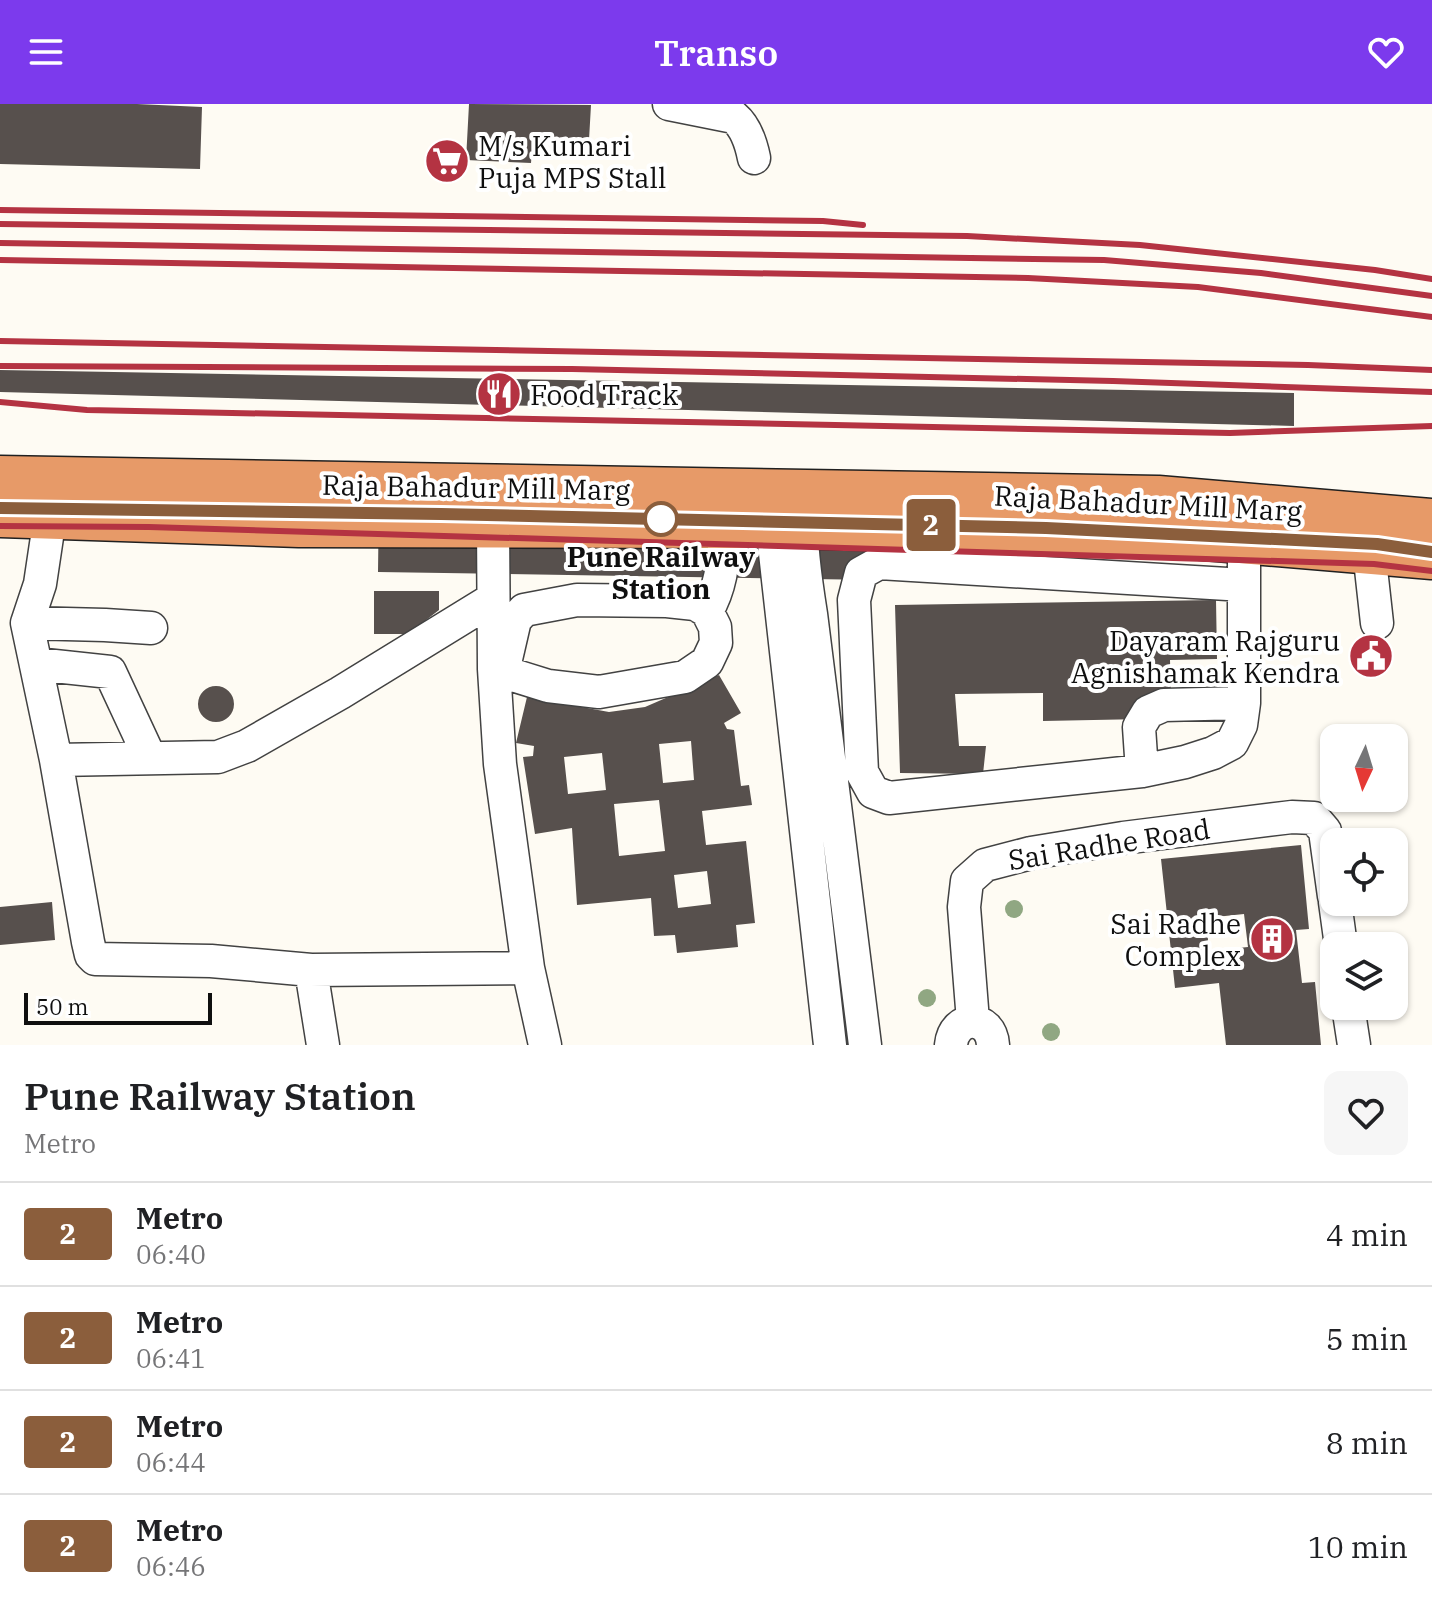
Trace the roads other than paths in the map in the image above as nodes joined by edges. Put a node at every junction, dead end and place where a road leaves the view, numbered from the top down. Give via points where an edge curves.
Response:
1 (669, 104) edge
2 (754, 158) dead end
3 (0, 478) edge
4 (786, 509) junction
5 (0, 515) edge
6 (50, 517) junction
7 (1432, 521) edge
8 (493, 525) junction
9 (726, 526) junction
10 (1244, 541) junction
11 (1369, 551) junction
12 (1432, 557) edge
13 (1244, 585) junction
14 (493, 599) junction
15 (707, 611) junction
16 (27, 623) junction
17 (1377, 623) dead end
18 (151, 628) dead end
19 (36, 664) junction
20 (499, 671) junction
21 (1244, 703) junction
22 (150, 758) junction
23 (56, 760) junction
24 (1142, 771) junction
25 (1322, 828) edge
26 (528, 968) junction
27 (311, 970) junction
28 (1350, 1020) edge
29 (983, 1033) edge
30 (947, 1044) edge
31 (323, 1045) edge
32 (545, 1045) edge
33 (830, 1045) edge
34 (865, 1045) edge
35 (1354, 1045) edge

1 - 2 street via 734,117 742,123
3 - 4 highway, Raja Bahadur Mill Marg
4 - 7 highway, Raja Bahadur Mill Marg via 1158,498
4 - 9 highway, Raja Bahadur Mill Marg
4 - 10 highway, Raja Bahadur Mill Marg
4 - 33 street
4 - 34 street via 811,614
5 - 6 highway, Raja Bahadur Mill Marg
6 - 8 highway, Raja Bahadur Mill Marg
6 - 16 street via 40,584
8 - 9 highway, Raja Bahadur Mill Marg
8 - 14 street
9 - 15 street via 722,575
10 - 11 highway, Raja Bahadur Mill Marg
10 - 13 street
11 - 12 highway, Raja Bahadur Mill Marg
11 - 17 street
13 - 21 street
13 - 24 street via 879,563 861,573 854,600 862,772 873,792 889,798
14 - 20 street
14 - 22 street via 239,750 218,757
15 - 20 street via 667,601 577,600 524,610 515,620
15 - 20 street via 716,643 707,662 685,677 599,692 548,686
16 - 18 street
16 - 19 street
19 - 22 street via 110,672
19 - 23 street
20 - 26 street via 500,764
21 - 24 street via 1232,743 1185,762
21 - 24 street via 1164,705 1148,712 1139,727
22 - 23 street
23 - 27 street via 95,959
25 - 29 street, Sai Radhe Road via 1314,818 1292,817 1123,838 985,865 967,881 964,907
26 - 27 street
26 - 32 street
27 - 31 street
28 - 35 street
29 - 30 street via 960,1025

